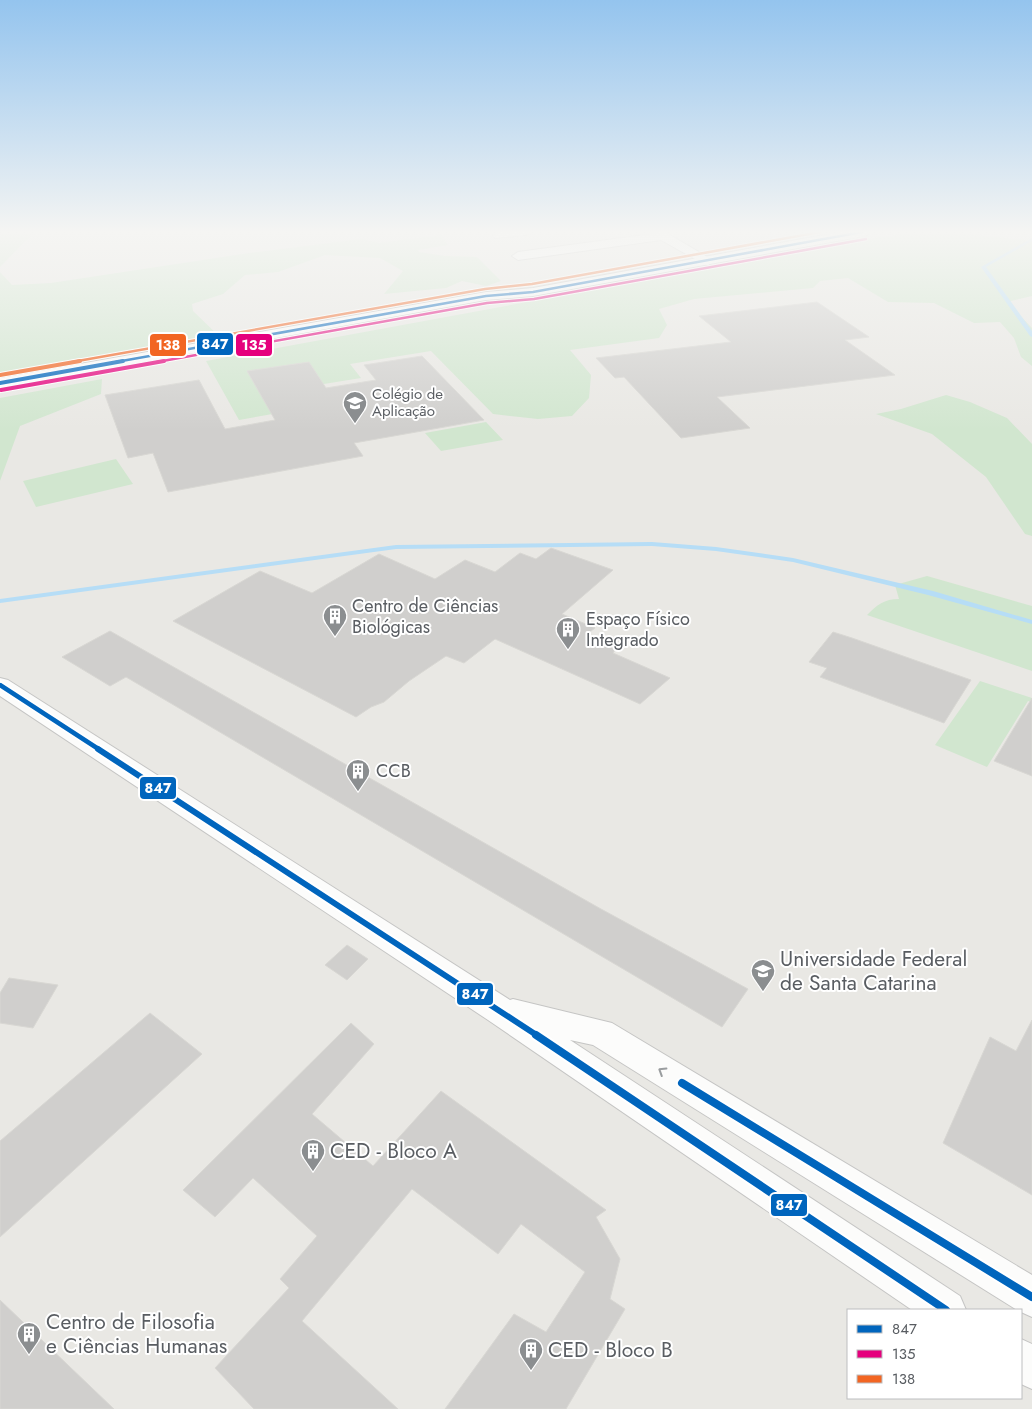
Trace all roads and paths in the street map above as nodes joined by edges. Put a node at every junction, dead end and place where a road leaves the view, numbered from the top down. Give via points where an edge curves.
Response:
1 (476, 298) edge
2 (0, 383) edge
3 (0, 685) edge
4 (499, 1010) junction
5 (1032, 1297) edge
6 (945, 1309) edge

1 - 2 main road
3 - 4 street
5 -> 4 street via 601,1033
4 - 6 street

